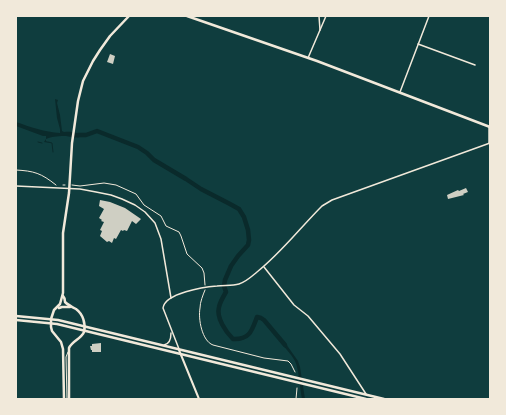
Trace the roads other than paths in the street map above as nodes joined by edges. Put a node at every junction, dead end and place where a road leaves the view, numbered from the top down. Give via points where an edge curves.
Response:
1 (130, 16) edge
2 (187, 16) edge
3 (320, 16) edge
4 (326, 16) edge
5 (429, 16) edge
6 (320, 31) junction
7 (418, 44) junction
8 (308, 58) junction
9 (475, 66) dead end
10 (400, 92) junction
11 (490, 126) edge
12 (490, 143) edge
13 (16, 186) edge
14 (69, 189) junction
15 (263, 267) junction
16 (62, 293) junction
17 (171, 298) junction
18 (58, 308) junction
19 (74, 308) junction
20 (16, 316) edge
21 (51, 318) junction
22 (16, 320) edge
23 (50, 323) junction
24 (85, 326) junction
25 (84, 330) junction
26 (172, 331) junction
27 (146, 341) junction
28 (146, 345) junction
29 (163, 345) junction
30 (69, 348) junction
31 (63, 350) junction
32 (179, 350) junction
33 (175, 353) junction
34 (181, 354) junction
35 (66, 357) junction
36 (67, 392) junction
37 (366, 394) junction
38 (67, 399) edge
39 (199, 399) edge
40 (366, 399) edge
41 (384, 399) edge

1 - 14 main road via 106,41 83,81 74,125
2 - 8 main road
3 - 6 street
4 - 6 street
5 - 7 street
6 - 8 street
7 - 9 street
7 - 10 street
8 - 10 main road
10 - 11 main road
11 - 12 street
12 - 15 street via 332,200 322,206
13 - 14 street
14 - 16 main road via 63,233
14 - 17 street via 110,195 135,205 152,219 161,239
15 - 17 street via 243,282 191,290
15 - 37 street via 340,354
16 - 18 main road
16 - 19 main road via 65,302
17 - 26 street via 165,302 163,308
18 - 19 main road
18 - 21 main road via 54,310
19 - 24 main road via 80,312
20 - 21 main road
21 - 23 main road
21 - 24 main road
22 - 23 main road
23 - 25 main road
23 - 31 main road
24 - 25 main road
24 - 27 main road
25 - 28 main road
25 - 30 main road
26 - 29 street via 170,341
26 - 32 street
27 - 28 main road
27 - 29 main road
28 - 33 main road
29 - 32 main road
30 - 35 lane
30 - 36 main road
31 - 35 lane
31 - 36 main road
32 - 33 street
32 - 34 street
32 - 37 main road
33 - 34 main road
34 - 39 street
34 - 40 main road
35 - 36 lane
36 - 38 main road
37 - 41 main road

